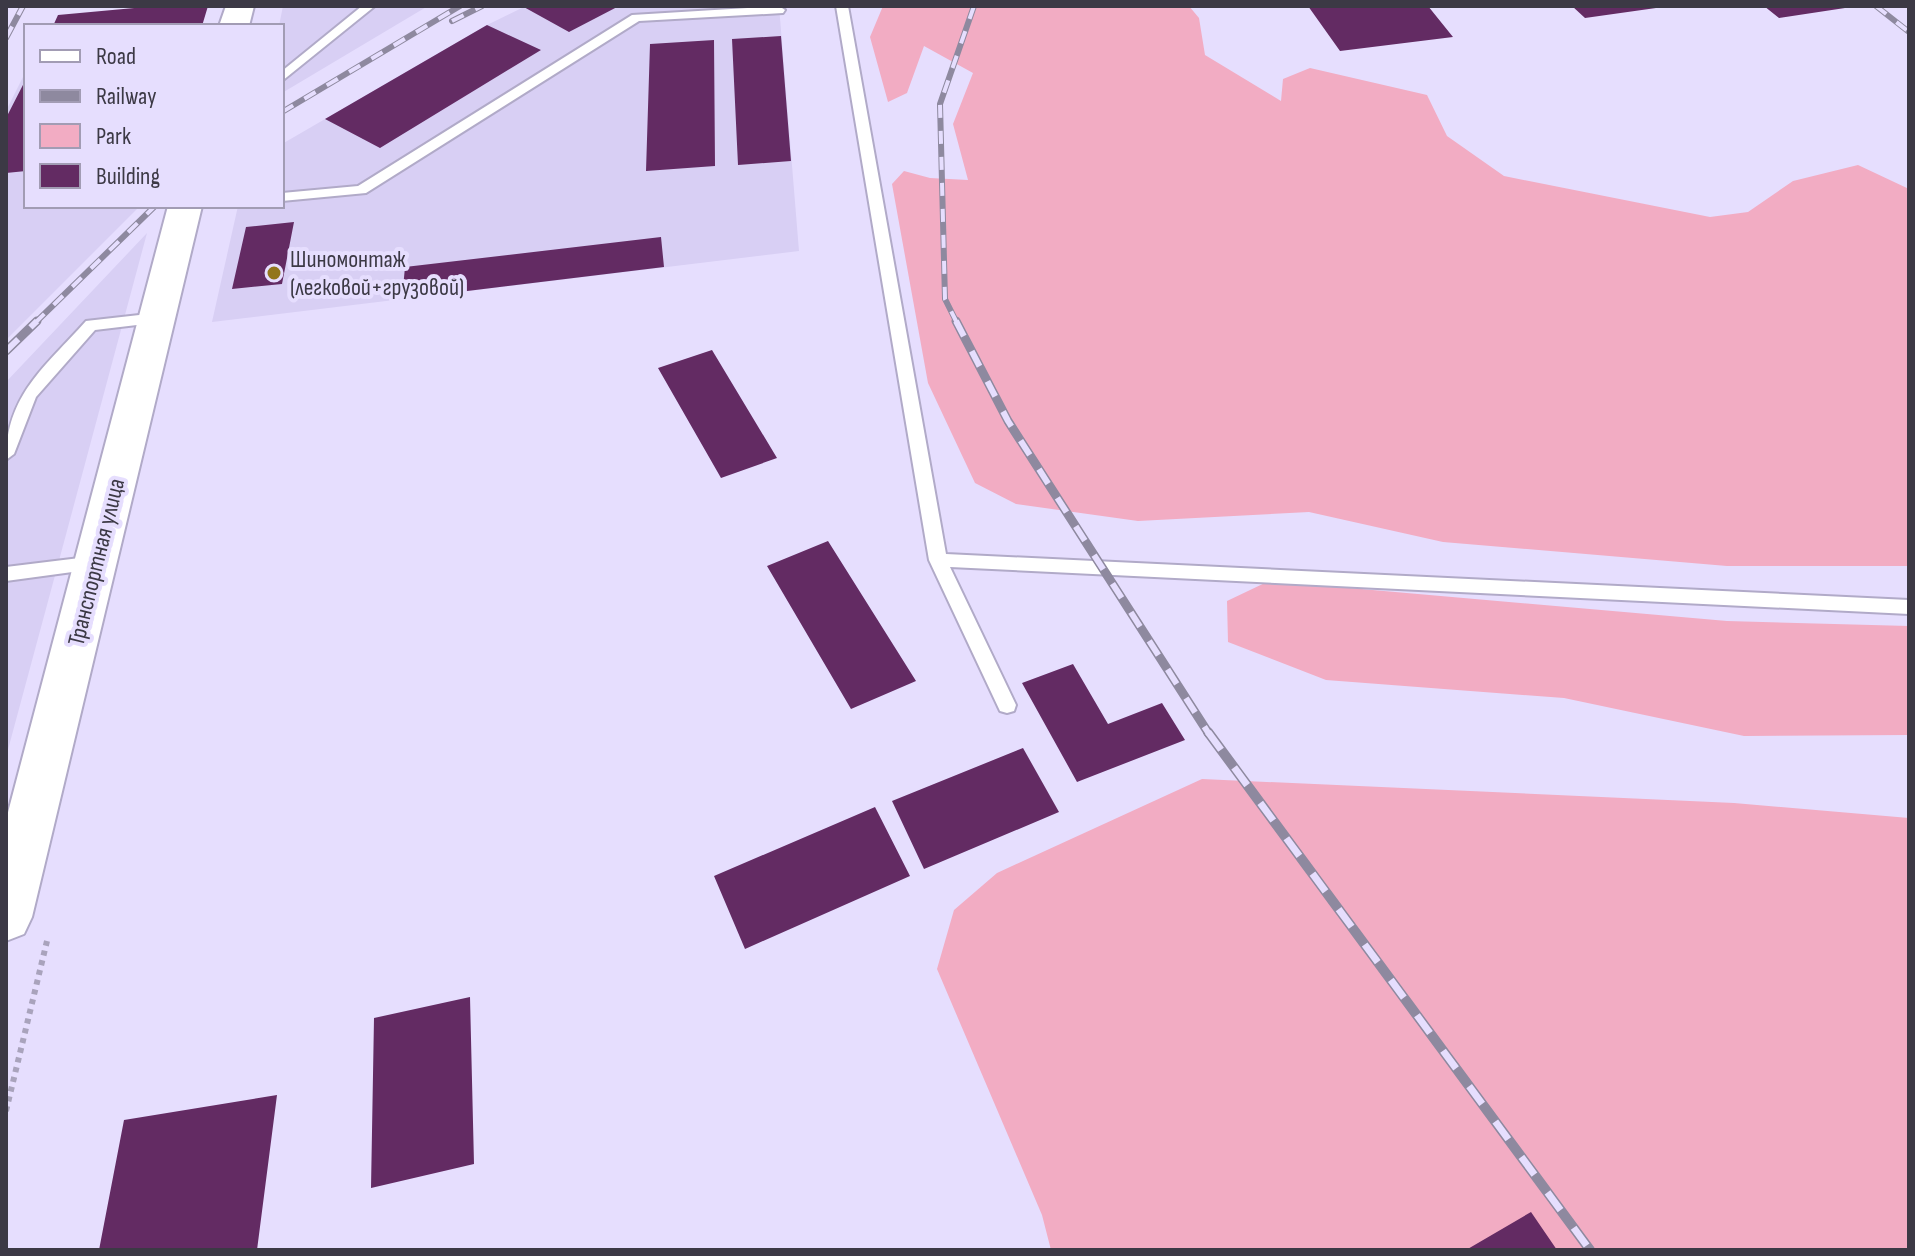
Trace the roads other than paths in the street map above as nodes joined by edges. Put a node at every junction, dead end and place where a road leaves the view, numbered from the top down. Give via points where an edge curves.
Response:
1 (369, 6) edge
2 (842, 6) edge
3 (779, 10) dead end
4 (284, 75) edge
5 (284, 197) edge
6 (184, 208) edge
7 (157, 318) junction
8 (6, 454) edge
9 (938, 560) junction
10 (96, 563) junction
11 (6, 574) edge
12 (1909, 607) edge
13 (1007, 705) dead end
14 (6, 917) edge

1 - 4 lane
2 - 9 lane
3 - 5 lane via 636,18 361,190
6 - 7 street, Транспортная улица
7 - 8 lane via 91,325 29,395
7 - 10 street, Транспортная улица
9 - 12 lane
9 - 13 lane
10 - 11 lane
10 - 14 street, Транспортная улица

